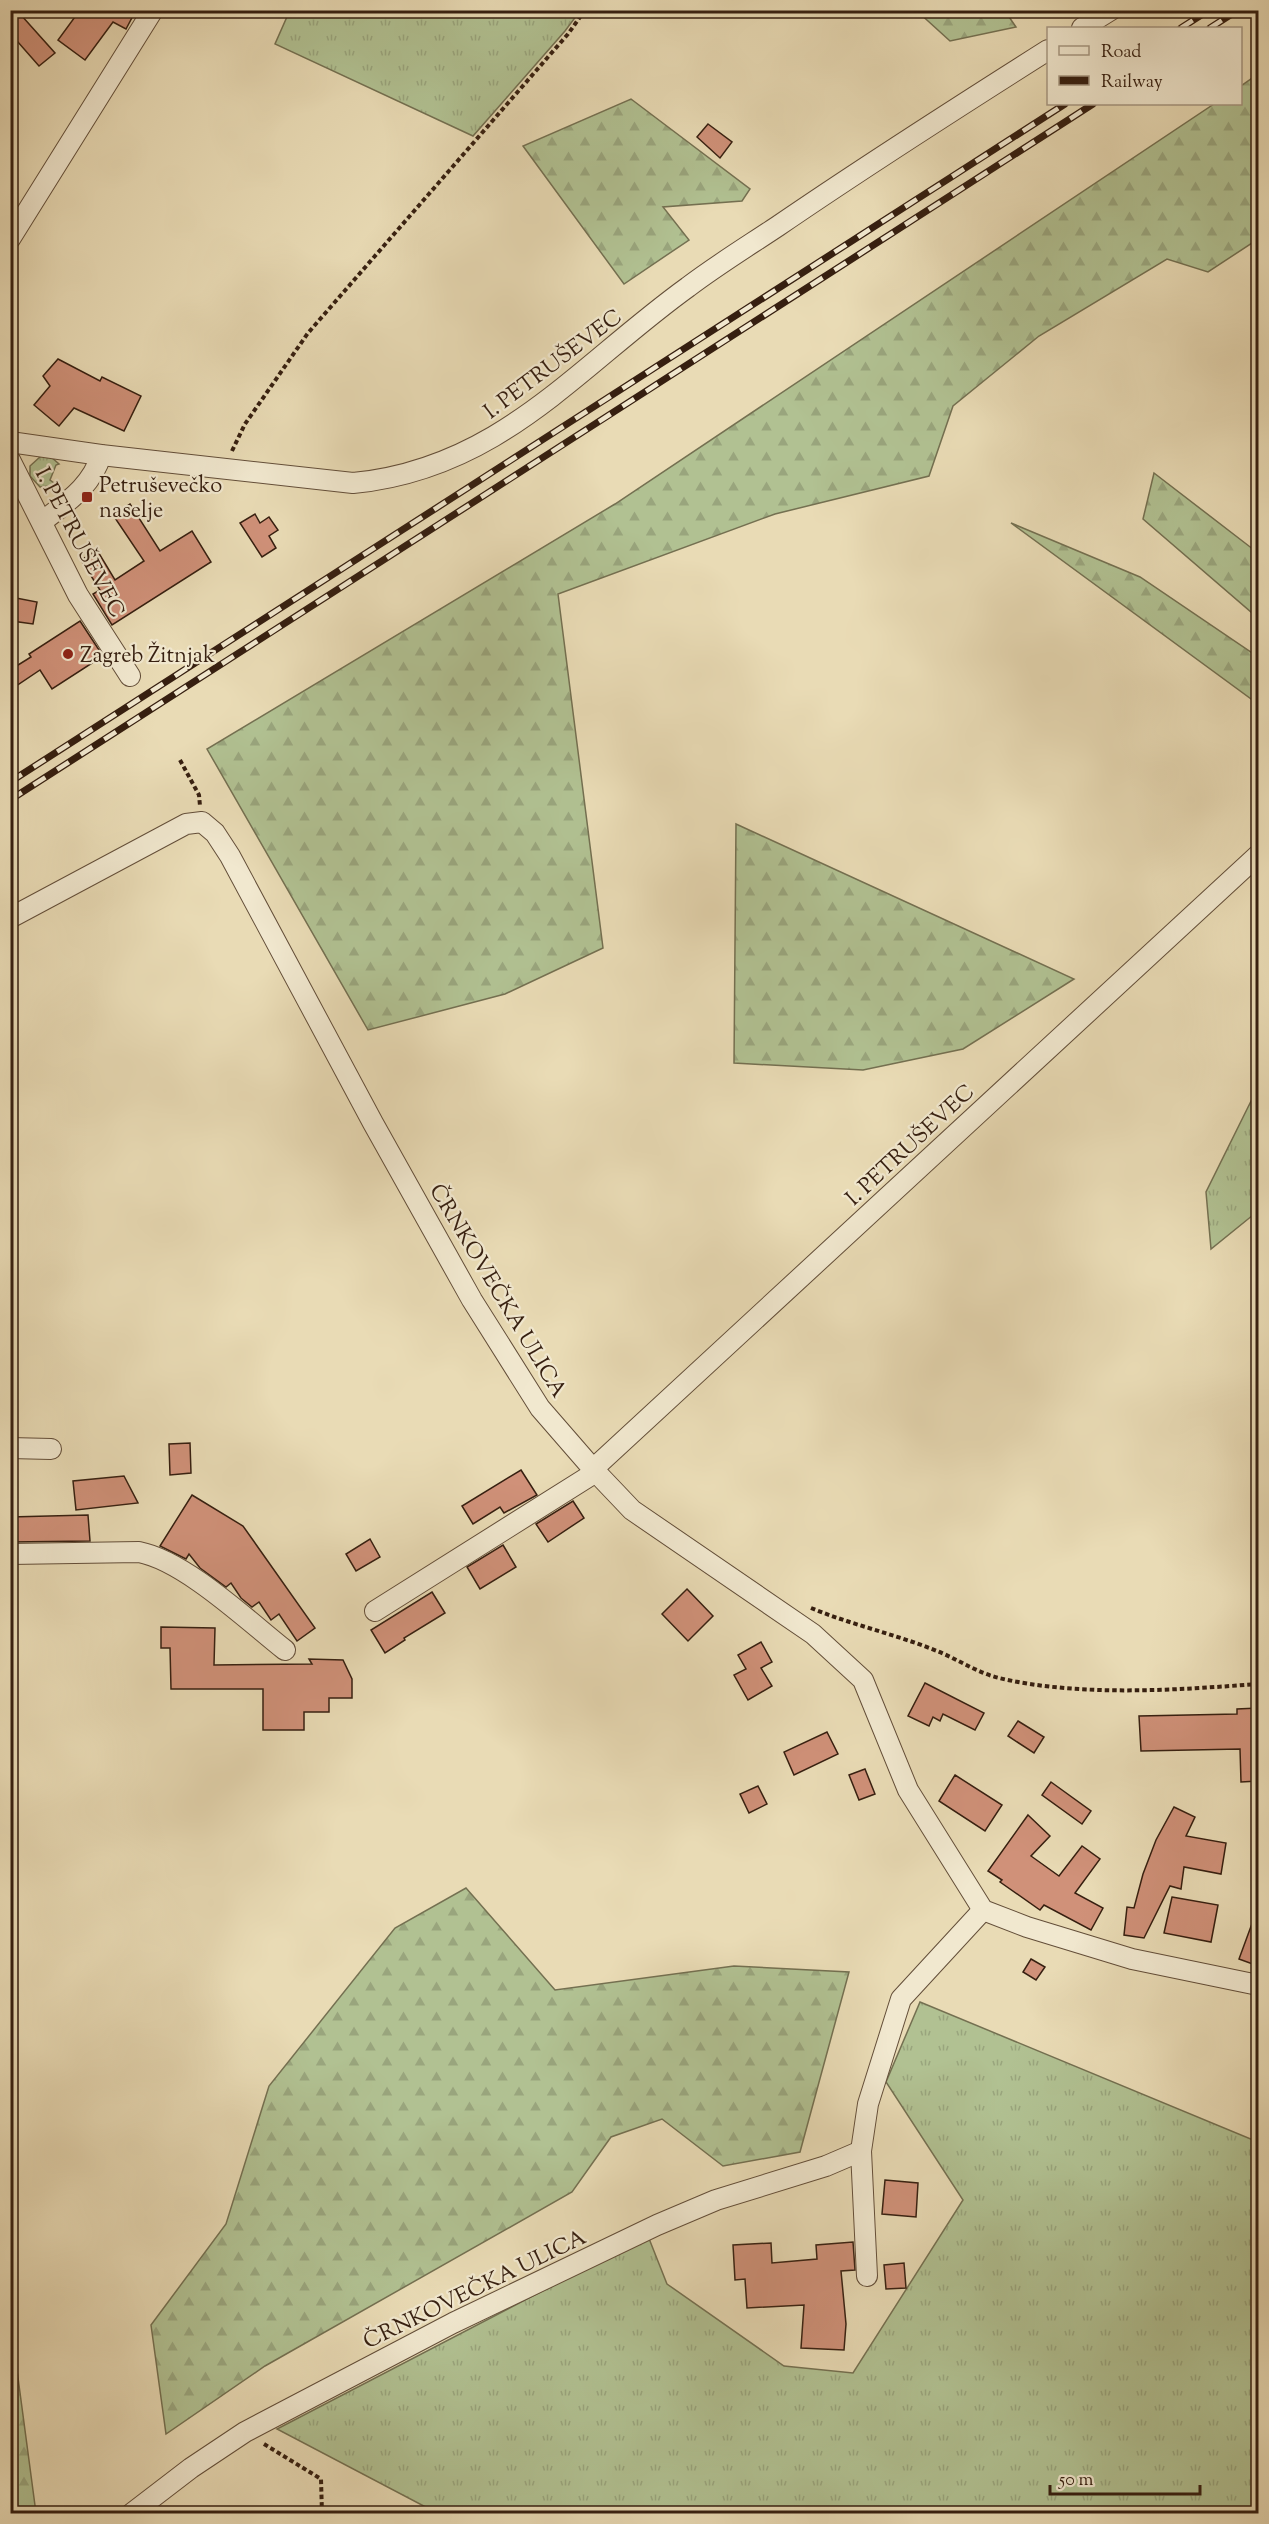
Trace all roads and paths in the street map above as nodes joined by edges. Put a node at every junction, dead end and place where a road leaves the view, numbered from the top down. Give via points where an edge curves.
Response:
1 (153, 10) edge
2 (585, 10) edge
3 (1111, 10) edge
4 (1084, 27) edge
5 (1047, 51) edge
6 (10, 239) edge
7 (10, 442) edge
8 (101, 455) junction
9 (10, 460) edge
10 (224, 468) junction
11 (43, 521) junction
12 (130, 676) dead end
13 (180, 760) dead end
14 (202, 822) junction
15 (1258, 855) edge
16 (10, 918) edge
17 (10, 1448) edge
18 (51, 1449) dead end
19 (595, 1471) junction
20 (10, 1554) edge
21 (802, 1604) dead end
22 (375, 1611) dead end
23 (285, 1650) dead end
24 (1258, 1684) edge
25 (983, 1910) junction
26 (1258, 1984) edge
27 (861, 2151) junction
28 (867, 2276) dead end
29 (245, 2432) junction
30 (131, 2514) edge
31 (321, 2514) edge

1 - 6 street
2 - 10 path via 308,333 245,424
3 - 4 street
5 - 10 street, I. PETRUŠEVEC via 882,155 687,287 570,383 487,442 455,458 387,480 353,483
7 - 8 street, I. PETRUŠEVEC
8 - 10 street, I. PETRUŠEVEC
8 - 11 street via 90,480
9 - 11 street, I. PETRUŠEVEC
11 - 12 street, I. PETRUŠEVEC via 78,595
13 - 14 path via 198,795
14 - 16 street via 186,824
14 - 19 street, ČRNKOVEČKA ULICA via 230,855 472,1300 540,1408
15 - 19 street, I. PETRUŠEVEC
17 - 18 street
19 - 22 street, I. PETRUŠEVEC
19 - 25 street, ČRNKOVEČKA ULICA via 632,1510 813,1634 863,1680 908,1790
20 - 23 street via 156,1555 181,1569
21 - 24 path via 935,1650 997,1678 1069,1689 1191,1689
25 - 26 street via 1132,1959
25 - 27 street via 901,1999 868,2104
27 - 28 street
27 - 29 street, ČRNKOVEČKA ULICA via 826,2166 716,2200 657,2225 453,2323
29 - 30 street, ČRNKOVEČKA ULICA
29 - 31 path via 321,2479

